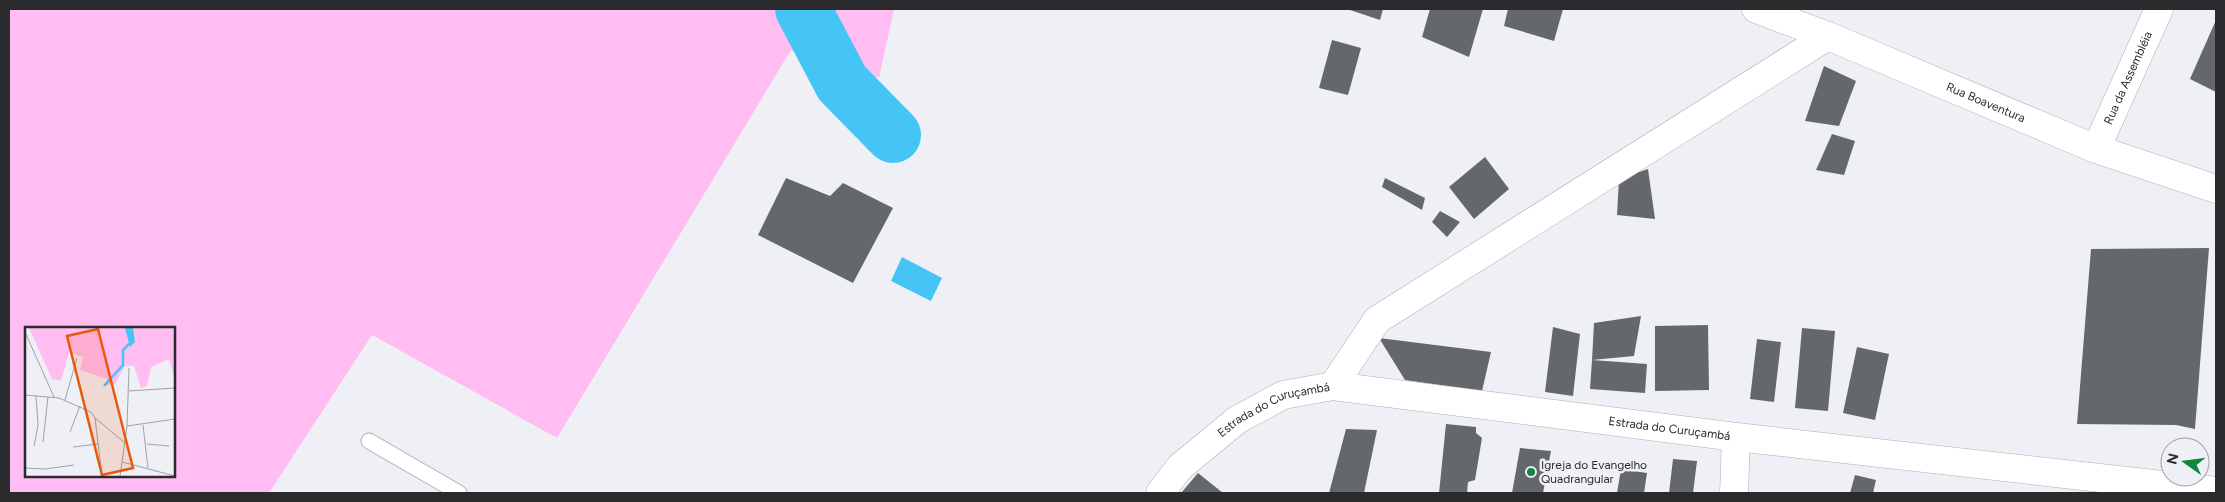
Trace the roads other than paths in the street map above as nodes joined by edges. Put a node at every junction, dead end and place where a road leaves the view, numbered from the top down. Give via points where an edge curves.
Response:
1 (1756, 9) edge
2 (2159, 9) edge
3 (1828, 36) junction
4 (2096, 149) junction
5 (2216, 189) edge
6 (1333, 386) junction
7 (1736, 438) junction
8 (368, 441) dead end
9 (2216, 491) edge
10 (459, 493) edge
11 (1160, 493) edge
12 (1734, 493) edge

1 - 3 street, Rua Boaventura
2 - 4 street, Rua da Assembléia
3 - 4 street, Rua Boaventura
3 - 6 street via 1378,320
4 - 5 street, Rua Boaventura
6 - 7 street, Estrada do Curuçambá
6 - 11 street, Estrada do Curuçambá via 1284,395 1237,420 1180,467
7 - 9 street, Estrada do Curuçambá
7 - 12 street
8 - 10 lane

